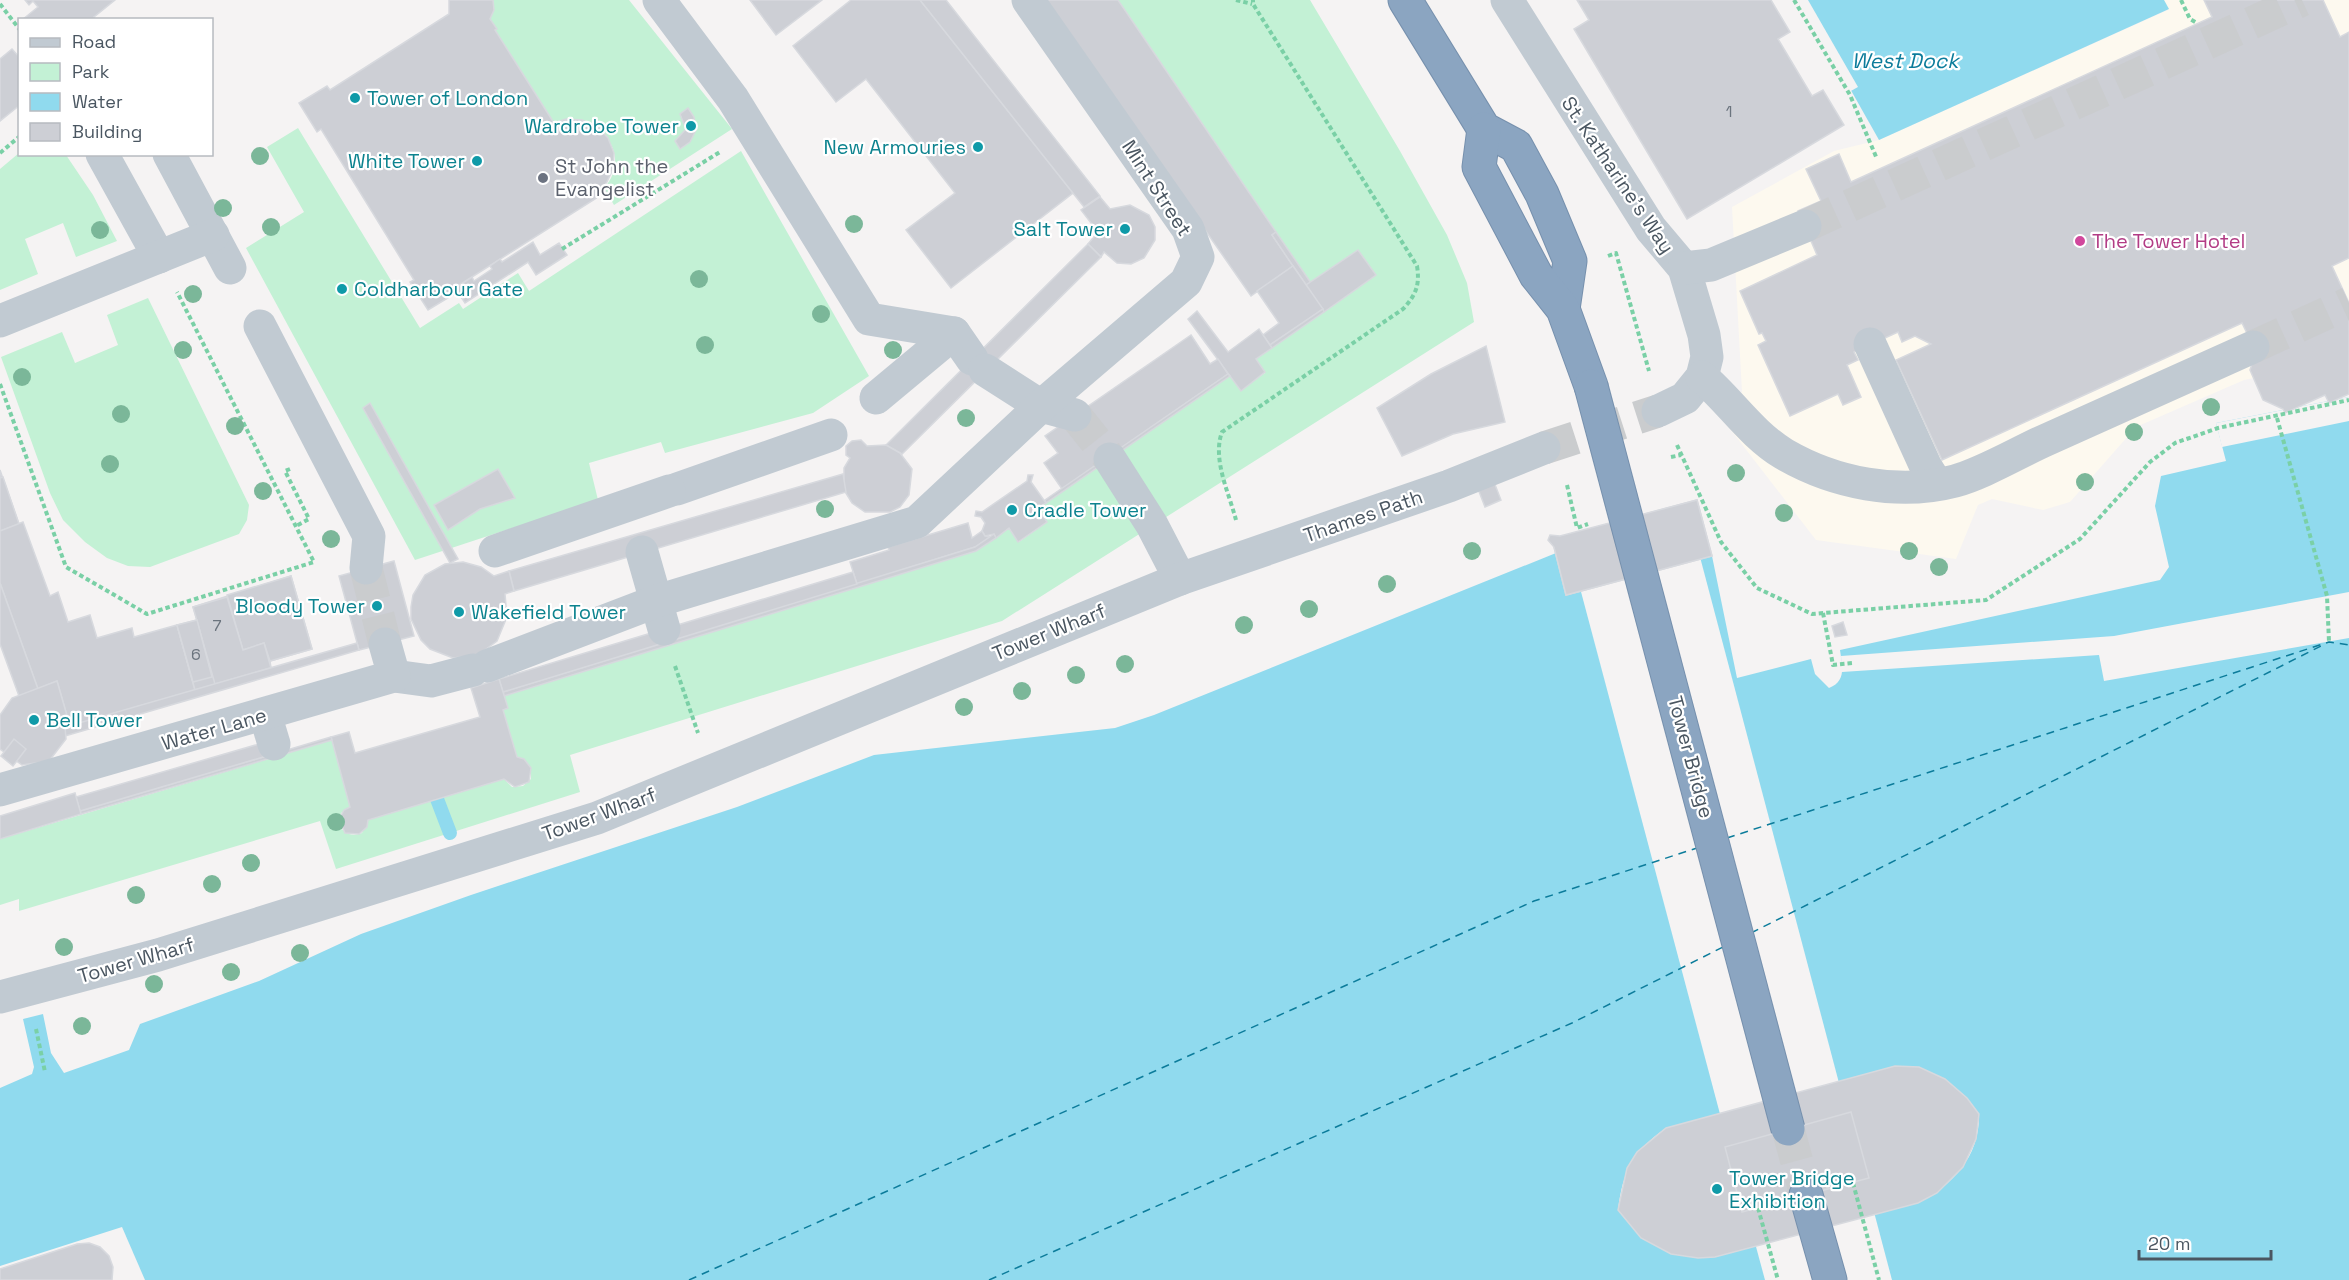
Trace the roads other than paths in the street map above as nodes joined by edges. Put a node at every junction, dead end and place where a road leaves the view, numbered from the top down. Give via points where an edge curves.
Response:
1 (659, 0) edge
2 (1029, 0) edge
3 (1405, 0) edge
4 (1507, 0) edge
5 (103, 156) edge
6 (170, 156) edge
7 (1805, 226) tunnel mouth
8 (213, 235) junction
9 (159, 257) junction
10 (230, 268) dead end
11 (1684, 268) junction
12 (0, 321) edge
13 (260, 326) dead end
14 (1870, 344) dead end
15 (2253, 347) tunnel mouth
16 (970, 354) junction
17 (1702, 377) junction
18 (876, 398) dead end
19 (1041, 406) junction
20 (1658, 411) tunnel mouth
21 (1075, 415) tunnel mouth
22 (831, 435) dead end
23 (1544, 448) tunnel mouth
24 (1110, 459) tunnel mouth
25 (1936, 483) junction
26 (637, 530) junction
27 (495, 551) dead end
28 (366, 568) tunnel mouth
29 (1180, 579) junction
30 (664, 628) junction
31 (385, 644) tunnel mouth
32 (394, 676) junction
33 (0, 790) edge
34 (0, 997) edge
35 (1788, 1129) tunnel mouth
36 (1806, 1195) tunnel mouth
37 (1830, 1280) edge

1 - 16 street via 733,99 869,319
2 - 19 street, Mint Street via 1188,229 1198,257 1186,282
3 - 35 highway, Tower Bridge, bridge via 1484,129 1516,146 1542,194 1570,261 1563,309 1591,386
4 - 11 street, St. Katharine's Way via 1651,229
5 - 9 street
6 - 8 street
7 - 11 street, St. Katharine's Way via 1711,265
8 - 9 street
8 - 10 street
9 - 12 street
11 - 17 street via 1704,335 1707,357
13 - 28 street via 369,536
14 - 25 street
15 - 25 street via 1955,481
16 - 18 street
16 - 19 street
17 - 20 street via 1685,398
17 - 25 street via 1758,435 1803,464 1842,479 1897,488
19 - 21 street
19 - 30 street, Mint Street via 917,522
22 - 26 street via 673,490
23 - 29 street, Thames Path via 1449,486
24 - 29 street via 1152,525
26 - 27 street
26 - 30 street
29 - 34 street, Tower Wharf via 597,818 158,955
30 - 32 street, Mint Street via 431,681
31 - 32 street
32 - 33 street, Water Lane via 270,729 78,781
36 - 37 highway

